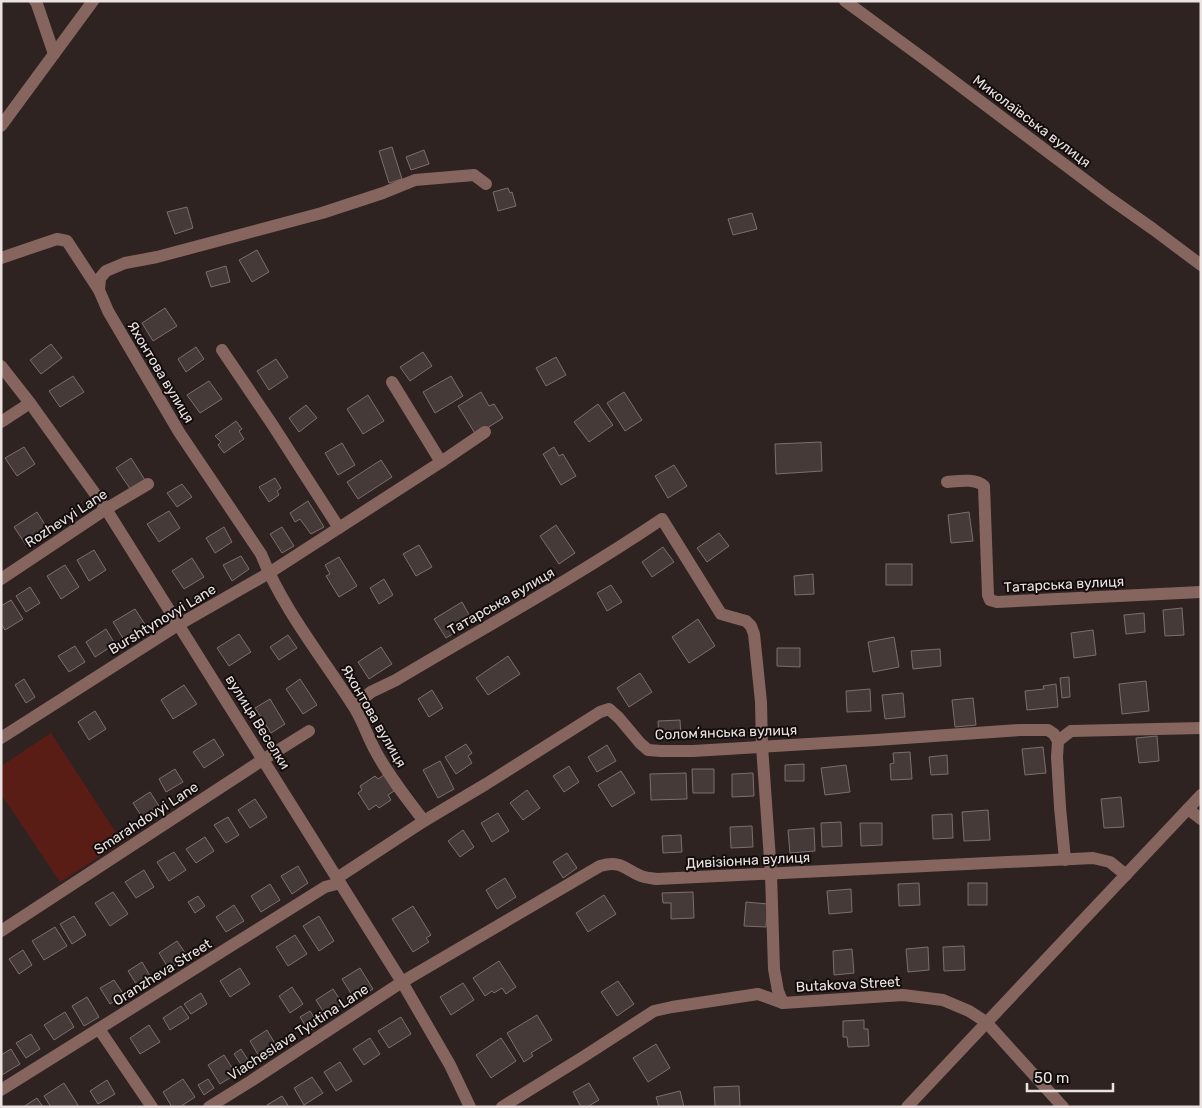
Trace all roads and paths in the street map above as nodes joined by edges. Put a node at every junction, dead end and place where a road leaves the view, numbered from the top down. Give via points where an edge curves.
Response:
1 (35, 1) edge
2 (93, 1) edge
3 (845, 1) edge
4 (54, 54) junction
5 (1, 126) edge
6 (486, 184) dead end
7 (1, 258) edge
8 (79, 260) junction
9 (1201, 265) edge
10 (106, 271) junction
11 (99, 290) junction
12 (222, 350) dead end
13 (1, 366) edge
14 (392, 382) dead end
15 (30, 403) junction
16 (1, 422) edge
17 (485, 432) dead end
18 (441, 462) junction
19 (948, 482) dead end
20 (148, 484) dead end
21 (106, 510) junction
22 (339, 528) junction
23 (269, 573) junction
24 (1, 579) edge
25 (1201, 592) edge
26 (178, 625) junction
27 (354, 706) junction
28 (1201, 728) edge
29 (309, 732) dead end
30 (1, 738) edge
31 (1058, 741) junction
32 (762, 746) junction
33 (264, 759) junction
34 (1201, 794) edge
35 (1188, 809) junction
36 (1201, 819) edge
37 (424, 821) junction
38 (1065, 860) junction
39 (771, 874) junction
40 (1126, 875) junction
41 (338, 880) junction
42 (1, 931) edge
43 (402, 982) junction
44 (783, 1003) junction
45 (986, 1022) junction
46 (99, 1029) junction
47 (1, 1090) edge
48 (152, 1107) edge
49 (209, 1107) edge
50 (470, 1107) edge
51 (502, 1107) edge
52 (907, 1107) edge
53 (1063, 1107) edge

1 - 4 street
2 - 4 street
3 - 9 street, Миколаївська вулиця
4 - 5 street
6 - 10 street via 474,175 415,180 322,213 125,263
7 - 8 street, Яхонтова вулиця via 57,239 66,241
8 - 10 street
8 - 11 street, Яхонтова вулиця
10 - 11 street via 100,278
11 - 23 street, Яхонтова вулиця via 179,432 261,554
12 - 22 street
13 - 15 street, вулиця Веселки
14 - 18 street
15 - 16 street
15 - 21 street, вулиця Веселки
17 - 18 street, Burshtynovyi Lane
18 - 22 street, Burshtynovyi Lane
19 - 25 street, Татарська вулиця via 972,481 984,486 990,600
20 - 21 street, Rozhevyi Lane
21 - 24 street, Rozhevyi Lane
21 - 26 street, вулиця Веселки
22 - 23 street, Burshtynovyi Lane
23 - 26 street, Burshtynovyi Lane
23 - 27 street, Яхонтова вулиця via 294,619
26 - 30 street, Burshtynovyi Lane
26 - 33 street, вулиця Веселки
27 - 32 street, Татарська вулиця via 371,692 556,586 662,519 721,614 752,626 761,702
27 - 37 street, Яхонтова вулиця via 376,752
28 - 31 street via 1071,731
29 - 33 street, Smarahdovyi Lane
31 - 32 street, Соломʼянська вулиця via 1048,730 1020,730
31 - 38 street
32 - 37 street, Соломʼянська вулиця via 648,750 609,709
32 - 39 street
33 - 41 street, вулиця Веселки
33 - 42 street, Smarahdovyi Lane
34 - 35 street
35 - 36 street
35 - 40 street
37 - 41 street, Соломʼянська вулиця
38 - 39 street, Дивізіонна вулиця
38 - 40 street, Дивізіонна вулиця via 1092,858 1110,862
39 - 43 street, Дивізіонна вулиця via 657,879 611,863 600,866
39 - 44 street via 774,969
40 - 45 street
41 - 43 street, вулиця Веселки
41 - 46 street, Oranzheva Street
43 - 49 street, Viacheslava Tyutina Lane
43 - 50 street, вулиця Веселки via 450,1065
44 - 45 street, Butakova Street via 903,995 943,1000
44 - 51 street, Butakova Street via 758,994 654,1011
45 - 52 street
45 - 53 street, Butakova Street
46 - 47 street, Oranzheva Street
46 - 48 street

